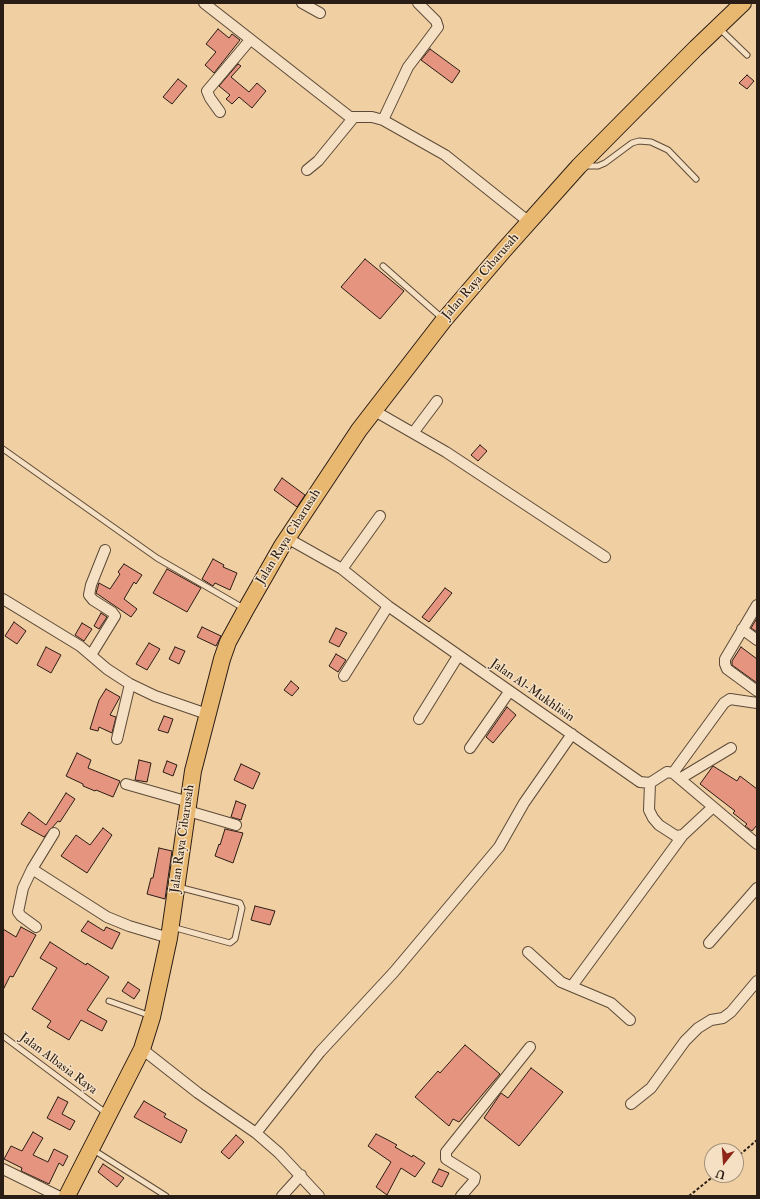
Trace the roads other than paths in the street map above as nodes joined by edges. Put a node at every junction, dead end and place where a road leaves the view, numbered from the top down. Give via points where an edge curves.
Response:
1 (204, 3) edge
2 (302, 3) edge
3 (418, 3) edge
4 (743, 3) edge
5 (320, 13) dead end
6 (718, 27) junction
7 (250, 40) junction
8 (748, 55) dead end
9 (220, 112) dead end
10 (354, 117) junction
11 (383, 120) junction
12 (579, 166) junction
13 (307, 170) dead end
14 (696, 179) dead end
15 (529, 222) junction
16 (383, 266) dead end
17 (444, 320) junction
18 (437, 401) dead end
19 (373, 410) junction
20 (413, 433) junction
21 (3, 449) edge
22 (380, 516) dead end
23 (287, 538) junction
24 (105, 550) dead end
25 (605, 557) dead end
26 (342, 569) junction
27 (3, 599) edge
28 (757, 605) edge
29 (388, 606) junction
30 (246, 610) junction
31 (742, 629) junction
32 (757, 640) edge
33 (91, 655) junction
34 (458, 656) junction
35 (344, 676) dead end
36 (130, 684) junction
37 (757, 691) edge
38 (509, 692) junction
39 (757, 703) edge
40 (207, 714) junction
41 (419, 719) dead end
42 (572, 734) junction
43 (117, 739) dead end
44 (470, 748) dead end
45 (731, 748) dead end
46 (677, 776) junction
47 (650, 783) junction
48 (126, 784) dead end
49 (188, 806) junction
50 (713, 807) junction
51 (236, 825) dead end
52 (54, 833) dead end
53 (683, 835) junction
54 (757, 844) edge
55 (32, 869) junction
56 (177, 886) junction
57 (757, 888) edge
58 (36, 927) dead end
59 (170, 932) junction
60 (709, 944) dead end
61 (528, 952) dead end
62 (757, 981) edge
63 (572, 986) junction
64 (109, 1001) dead end
65 (152, 1016) junction
66 (630, 1020) dead end
67 (3, 1036) edge
68 (530, 1047) dead end
69 (142, 1049) junction
70 (631, 1104) dead end
71 (104, 1112) junction
72 (256, 1133) junction
73 (91, 1149) junction
74 (3, 1169) edge
75 (300, 1175) junction
76 (58, 1196) edge
77 (67, 1196) edge
78 (166, 1196) edge
79 (282, 1196) edge
80 (319, 1196) edge
81 (461, 1196) edge

1 - 7 street
2 - 5 street
3 - 11 street via 436,21 438,27 408,67
4 - 6 main road, Jalan Raya Cibarusah
6 - 8 lane
6 - 12 main road, Jalan Raya Cibarusah
7 - 9 street via 207,91
7 - 10 street via 346,114
10 - 11 street
10 - 13 street via 318,161
11 - 15 street via 459,165
12 - 14 lane via 598,166 632,143 651,142 668,150
12 - 15 main road, Jalan Raya Cibarusah
15 - 17 main road, Jalan Raya Cibarusah
16 - 17 lane
17 - 19 main road, Jalan Raya Cibarusah
18 - 20 street
19 - 20 street
19 - 23 main road, Jalan Raya Cibarusah
20 - 25 street
21 - 30 lane via 157,558
22 - 26 street
23 - 26 street, Jalan Al-Mukhlisin
23 - 30 main road, Jalan Raya Cibarusah
24 - 33 street via 89,595 115,616
26 - 29 street, Jalan Al-Mukhlisin
27 - 33 street
28 - 31 street
29 - 34 street, Jalan Al-Mukhlisin
29 - 35 street
30 - 40 main road, Jalan Raya Cibarusah via 228,642
31 - 32 street
31 - 37 street via 725,664 727,669
33 - 36 street
34 - 38 street, Jalan Al-Mukhlisin
34 - 41 street
36 - 40 street via 155,696
36 - 43 street
38 - 42 street, Jalan Al-Mukhlisin
38 - 44 street
39 - 46 street via 730,699 724,702
40 - 49 main road, Jalan Raya Cibarusah via 193,771
42 - 47 street, Jalan Al-Mukhlisin via 640,782
42 - 72 street via 524,803 499,847 394,972 320,1052
45 - 46 street
46 - 47 street via 667,772
46 - 50 street
47 - 53 street via 649,810 653,818 669,833
48 - 49 street
49 - 51 street
49 - 56 main road, Jalan Raya Cibarusah
50 - 53 street
50 - 54 street
52 - 55 street
53 - 63 street
55 - 58 street via 23,888 18,912
55 - 59 street via 107,916 129,926
56 - 59 main road, Jalan Raya Cibarusah
56 - 59 lane via 240,903 242,908 235,940 230,942
57 - 60 street
59 - 65 main road, Jalan Raya Cibarusah
61 - 63 street via 561,982
62 - 70 street via 731,1012 723,1018 711,1020 693,1032 651,1088
63 - 66 street via 611,1003
64 - 65 lane
65 - 69 main road, Jalan Raya Cibarusah
67 - 71 lane, Jalan Albasia Raya
68 - 81 street via 445,1153 446,1160 475,1177
69 - 71 main road, Jalan Raya Cibarusah
69 - 72 street via 198,1093
71 - 73 main road, Jalan Raya Cibarusah
72 - 75 street
73 - 77 main road, Jalan Raya Cibarusah
73 - 78 lane
74 - 76 street
75 - 79 street
75 - 80 street

